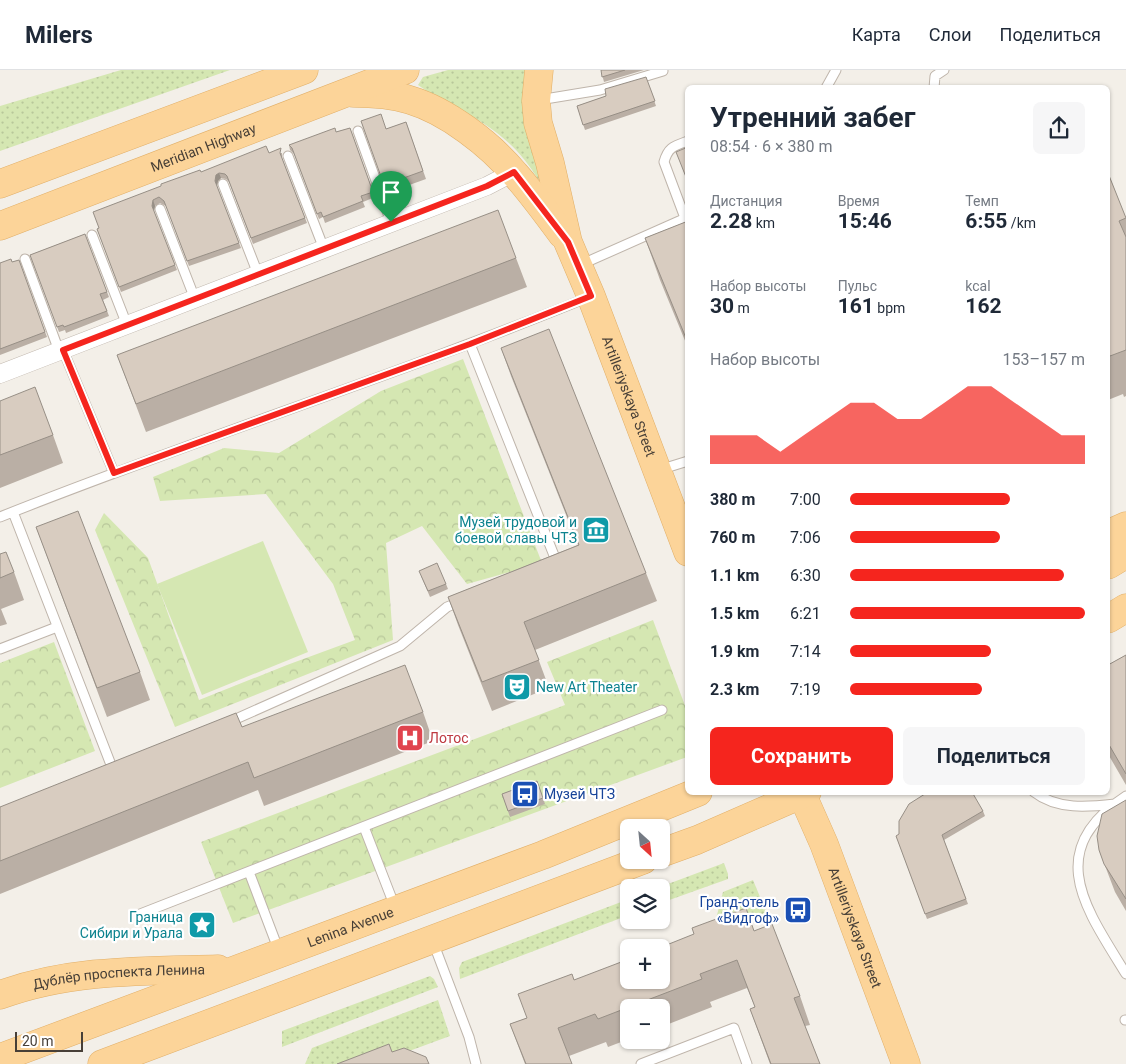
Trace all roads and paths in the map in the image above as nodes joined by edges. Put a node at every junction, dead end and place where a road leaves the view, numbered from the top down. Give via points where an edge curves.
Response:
1 (304, 70) edge
2 (405, 70) edge
3 (539, 70) edge
4 (836, 70) edge
5 (944, 70) edge
6 (663, 71) dead end
7 (828, 85) edge
8 (934, 85) edge
9 (346, 92) junction
10 (536, 101) junction
11 (358, 131) dead end
12 (685, 142) edge
13 (288, 156) dead end
14 (514, 172) junction
15 (0, 184) edge
16 (223, 184) dead end
17 (160, 209) dead end
18 (685, 215) edge
19 (685, 218) edge
20 (391, 222) junction
21 (0, 226) edge
22 (92, 235) dead end
23 (324, 249) junction
24 (573, 254) junction
25 (25, 259) dead end
26 (258, 274) junction
27 (591, 296) junction
28 (195, 299) junction
29 (127, 325) junction
30 (470, 344) junction
31 (61, 350) junction
32 (0, 374) edge
33 (685, 462) edge
34 (656, 471) junction
35 (114, 473) junction
36 (13, 512) junction
37 (0, 516) edge
38 (1126, 526) edge
39 (1110, 533) edge
40 (685, 544) edge
41 (1126, 554) edge
42 (1110, 564) edge
43 (548, 567) edge
44 (474, 596) edge
45 (1126, 608) edge
46 (1110, 618) edge
47 (58, 626) junction
48 (0, 649) edge
49 (662, 710) dead end
50 (221, 726) edge
51 (113, 770) edge
52 (691, 795) edge
53 (798, 795) edge
54 (804, 795) edge
55 (1039, 795) edge
56 (1126, 796) edge
57 (1115, 804) junction
58 (364, 827) junction
59 (670, 849) edge
60 (620, 869) edge
61 (249, 872) junction
62 (396, 909) junction
63 (140, 914) dead end
64 (432, 939) junction
65 (280, 954) junction
66 (239, 969) junction
67 (1126, 974) edge
68 (0, 995) edge
69 (0, 1058) edge
70 (102, 1064) edge
71 (476, 1064) edge
72 (641, 1064) edge
73 (747, 1064) edge
74 (906, 1064) edge

1 - 15 main road
2 - 9 main road, Meridian Highway
3 - 10 main road, Artilleriyskaya Street
4 - 7 lane
5 - 8 lane via 935,76
6 - 10 lane via 600,90
9 - 14 main road, Artilleriyskaya Street via 376,93 422,104 464,128
9 - 21 main road, Meridian Highway
10 - 24 main road, Artilleriyskaya Street via 538,122
11 - 20 lane
12 - 18 lane via 666,152 664,162
13 - 23 lane
14 - 20 street via 487,186
14 - 24 main road, Artilleriyskaya Street
16 - 26 lane
17 - 28 lane
19 - 24 lane
20 - 23 street
22 - 29 lane
23 - 26 street
24 - 27 main road, Artilleriyskaya Street
25 - 31 lane
26 - 28 street
27 - 30 lane
27 - 34 main road, Artilleriyskaya Street
28 - 29 street
29 - 31 street
30 - 35 lane
30 - 43 lane via 557,563
31 - 32 street
31 - 35 lane
33 - 34 lane
34 - 40 main road, Artilleriyskaya Street
35 - 36 lane
36 - 37 lane
36 - 47 lane
38 - 39 main road
41 - 42 main road
44 - 50 lane via 447,607 400,646
45 - 46 main road
47 - 48 lane
47 - 51 lane
49 - 58 lane
52 - 62 main road, Lenina Avenue via 544,855
53 - 59 main road
54 - 74 main road, Artilleriyskaya Street
55 - 57 lane via 1073,806
56 - 57 lane
57 - 67 lane via 1091,826 1083,842 1078,869 1086,905
58 - 61 lane
58 - 62 lane
60 - 64 main road
61 - 63 lane
61 - 65 lane
62 - 65 main road, Lenina Avenue
64 - 70 main road
64 - 71 lane
65 - 66 main road, Lenina Avenue
66 - 68 main road, Дублёр проспекта Ленина via 106,972 51,980
66 - 69 main road, Lenina Avenue
72 - 73 lane via 734,1028

